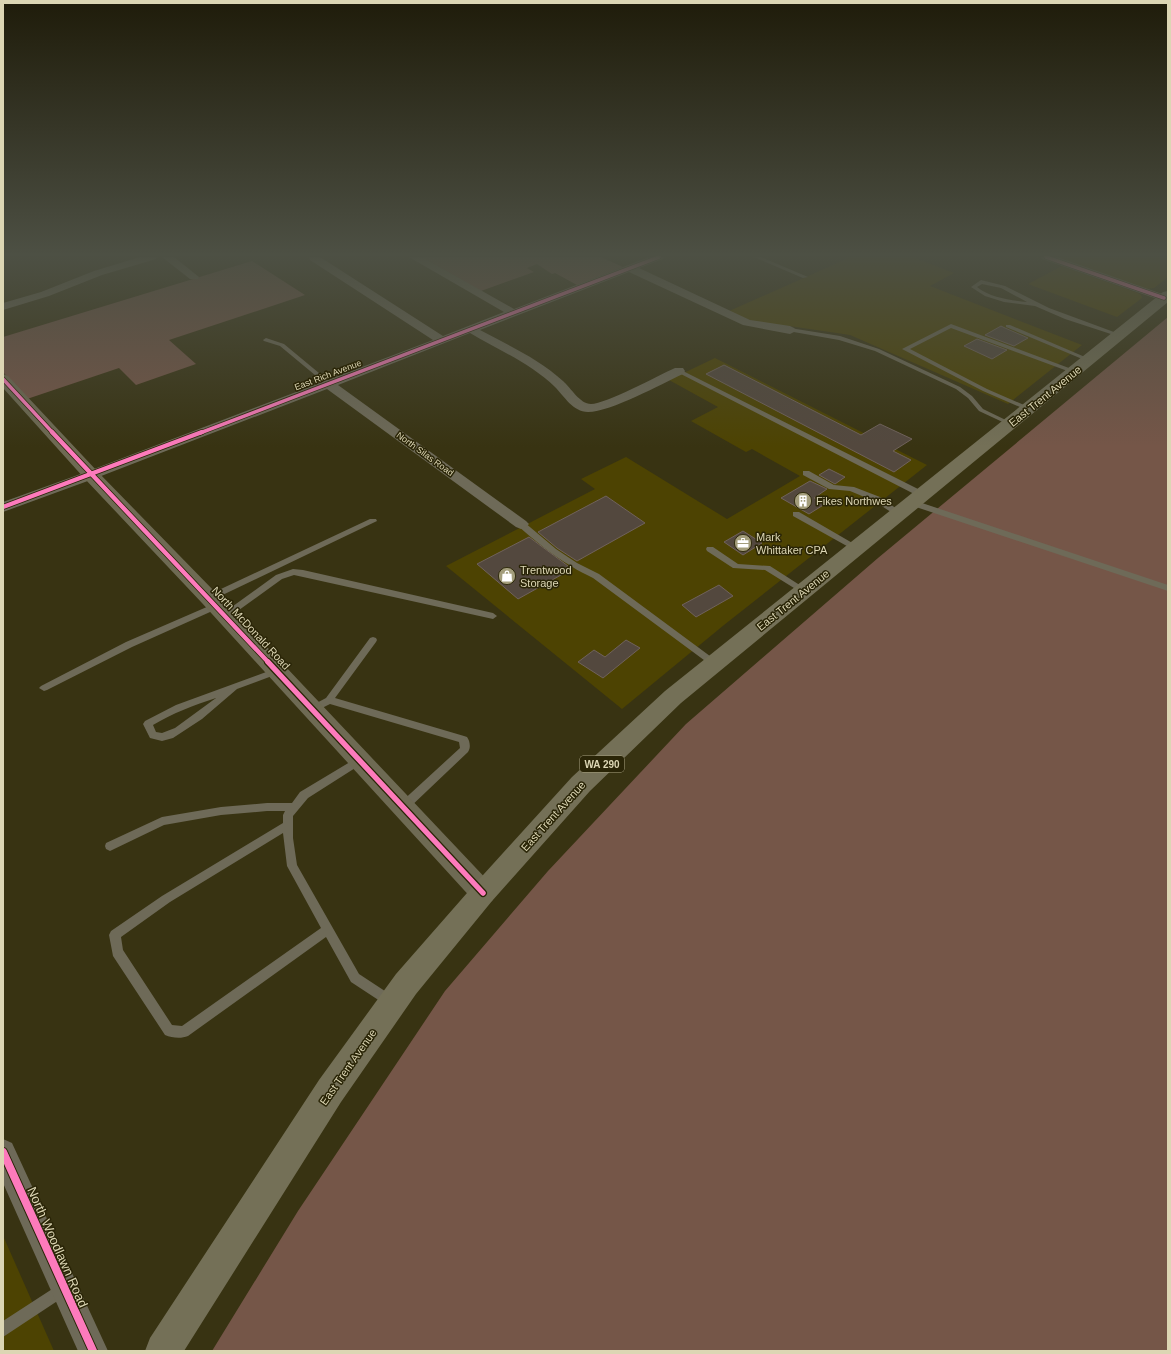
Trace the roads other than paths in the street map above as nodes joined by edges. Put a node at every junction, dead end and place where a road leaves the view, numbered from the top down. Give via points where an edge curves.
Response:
1 (411, 320) edge
2 (495, 320) edge
3 (741, 320) edge
4 (1079, 320) edge
5 (1137, 320) edge
6 (1008, 326) dead end
7 (471, 329) junction
8 (790, 330) joint
9 (1119, 335) junction
10 (266, 340) dead end
11 (442, 340) junction
12 (1082, 366) junction
13 (679, 371) joint
14 (3, 379) edge
15 (330, 384) junction
16 (1020, 416) junction
17 (806, 473) dead end
18 (90, 475) junction
19 (912, 504) junction
20 (3, 507) edge
21 (796, 514) dead end
22 (373, 522) dead end
23 (521, 524) joint
24 (857, 548) junction
25 (710, 549) dead end
26 (1168, 588) edge
27 (805, 591) junction
28 (217, 607) junction
29 (493, 616) dead end
30 (374, 640) dead end
31 (715, 664) junction
32 (277, 671) junction
33 (234, 687) junction
34 (44, 688) dead end
35 (320, 704) junction
36 (360, 760) junction
37 (294, 807) junction
38 (403, 808) junction
39 (288, 825) junction
40 (110, 846) dead end
41 (483, 893) junction
42 (328, 929) junction
43 (393, 1003) junction
44 (3, 1152) edge
45 (64, 1288) junction
46 (3, 1330) edge
47 (93, 1351) edge
48 (163, 1351) edge

1 - 11 street
2 - 7 street, East Rich Avenue
3 - 8 street
4 - 9 lane
5 - 9 main road, East Trent Avenue / WA 290
6 - 12 lane
7 - 11 street, East Rich Avenue
7 - 13 street via 541,369 578,404 587,408 606,404
8 - 16 lane via 840,338 878,350 958,388 981,410
9 - 12 main road, East Trent Avenue / WA 290
10 - 15 lane via 282,345
11 - 15 street, East Rich Avenue
12 - 16 main road, East Trent Avenue / WA 290
12 - 16 lane via 950,326 905,349 985,390
13 - 19 lane
14 - 18 street, North McDonald Road
15 - 18 street, East Rich Avenue
15 - 23 street, North Silas Road
16 - 19 main road, East Trent Avenue / WA 290
17 - 19 lane via 832,488 851,489 878,499
18 - 20 street, East Rich Avenue
18 - 28 street, North McDonald Road
19 - 24 main road, East Trent Avenue / WA 290
19 - 26 lane
21 - 24 lane
22 - 28 lane
23 - 31 lane
24 - 27 main road, East Trent Avenue / WA 290
25 - 27 lane via 736,566 767,568
27 - 31 main road, East Trent Avenue / WA 290
28 - 29 lane via 293,572
28 - 32 street, North McDonald Road
28 - 34 lane via 167,627
30 - 35 lane
31 - 41 main road, East Trent Avenue / WA 290 via 673,697 581,784
32 - 33 lane
32 - 35 street, North McDonald Road
33 - 33 lane via 162,714 148,724 153,735 163,737 185,727
35 - 36 street, North McDonald Road
35 - 38 lane via 464,740 465,749
36 - 37 lane via 304,796
36 - 38 street, North McDonald Road
37 - 39 lane via 288,815
37 - 40 lane via 220,811 162,821
38 - 41 street, North McDonald Road
39 - 42 lane via 292,866
39 - 42 lane via 166,900 115,935 117,952 169,1031 184,1032
41 - 43 main road, East Trent Avenue / WA 290
42 - 43 lane via 355,978
43 - 48 main road, East Trent Avenue / WA 290 via 330,1091
44 - 45 street, North Woodlawn Road
45 - 46 lane
45 - 47 street, North Woodlawn Road

